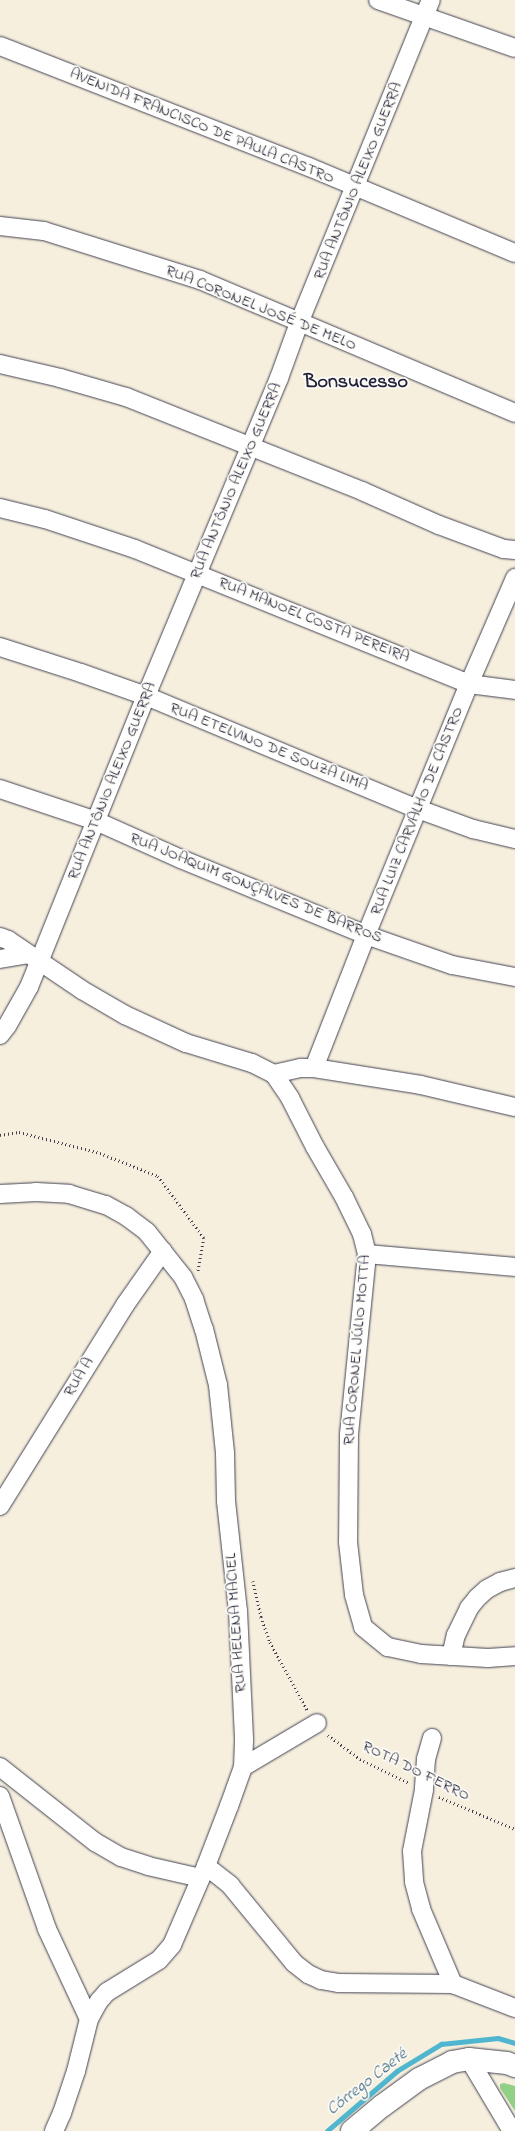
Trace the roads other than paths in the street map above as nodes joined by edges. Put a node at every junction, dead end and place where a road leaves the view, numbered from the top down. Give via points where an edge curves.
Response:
1 (378, 0) edge
2 (428, 8) edge
3 (0, 46) edge
4 (515, 48) edge
5 (356, 187) junction
6 (0, 226) edge
7 (515, 253) edge
8 (299, 323) junction
9 (0, 364) edge
10 (515, 413) edge
11 (250, 447) junction
12 (0, 508) edge
13 (515, 550) edge
14 (198, 573) junction
15 (515, 578) edge
16 (0, 647) edge
17 (469, 684) junction
18 (515, 690) edge
19 (146, 696) junction
20 (0, 789) edge
21 (418, 809) junction
22 (96, 821) junction
23 (515, 839) edge
24 (366, 935) junction
25 (0, 937) edge
26 (33, 958) junction
27 (0, 959) edge
28 (515, 977) edge
29 (0, 1035) edge
30 (314, 1068) junction
31 (274, 1074) junction
32 (515, 1107) edge
33 (0, 1194) edge
34 (163, 1251) junction
35 (367, 1254) junction
36 (515, 1267) edge
37 (0, 1506) edge
38 (515, 1578) edge
39 (451, 1656) junction
40 (515, 1656) edge
41 (317, 1723) road end
42 (432, 1738) dead end
43 (0, 1767) edge
44 (243, 1767) junction
45 (0, 1796) edge
46 (203, 1872) junction
47 (453, 1984) junction
48 (515, 2008) edge
49 (89, 2019) junction
50 (469, 2059) junction
51 (515, 2066) edge
52 (54, 2131) edge
53 (352, 2131) edge
54 (512, 2131) edge

1 - 2 street
2 - 4 street
2 - 5 street, RUA ANTÔNIO ALEIXO GUERRA
3 - 5 street, AVENIDA FRANCISCO DE PAULA CASTRO
5 - 7 street, AVENIDA FRANCISCO DE PAULA CASTRO
5 - 8 street, RUA ANTÔNIO ALEIXO GUERRA
6 - 8 street, RUA CORONEL JOSÉ DE MELO via 44,231 200,280
8 - 10 street, RUA CORONEL JOSÉ DE MELO
8 - 11 street, RUA ANTÔNIO ALEIXO GUERRA
9 - 11 street via 126,396
11 - 13 street via 362,491 439,525
11 - 14 street, RUA ANTÔNIO ALEIXO GUERRA
12 - 14 street, RUA MANOEL COSTA PEREIRA via 45,519
14 - 17 street, RUA MANOEL COSTA PEREIRA
14 - 19 street, RUA ANTÔNIO ALEIXO GUERRA
15 - 17 street, RUA LUIZ CARVALHO DE CASTRO
16 - 19 street, RUA ETELVINO DE SOUZA LIMA
17 - 18 street, RUA MANOEL COSTA PEREIRA
17 - 21 street, RUA LUIZ CARVALHO DE CASTRO
19 - 21 street, RUA ETELVINO DE SOUZA LIMA
19 - 22 street, RUA ANTÔNIO ALEIXO GUERRA
20 - 22 street, RUA JOAQUIM GONÇALVES DE BARROS
21 - 23 street, RUA ETELVINO DE SOUZA LIMA via 473,829
21 - 24 street, RUA LUIZ CARVALHO DE CASTRO
22 - 24 street, RUA JOAQUIM GONÇALVES DE BARROS
22 - 26 street, RUA ANTÔNIO ALEIXO GUERRA
24 - 28 street, RUA JOAQUIM GONÇALVES DE BARROS via 452,965
24 - 30 street, RUA LUIZ CARVALHO DE CASTRO
25 - 26 street, RUA CORONEL JÚLIO MOTTA
26 - 27 street
26 - 29 street, RUA ANTÔNIO ALEIXO GUERRA via 29,987
26 - 31 street, RUA CORONEL JÚLIO MOTTA via 125,1015 186,1043 252,1063
30 - 31 street
30 - 32 street via 421,1085
31 - 35 street, RUA CORONEL JÚLIO MOTTA via 290,1098 344,1197 362,1234
33 - 34 street, RUA HELENA MACIEL via 36,1192 84,1197 126,1216 147,1232
34 - 37 street, RUA A via 125,1305
34 - 44 street, RUA HELENA MACIEL via 183,1277 194,1299 218,1385 223,1424 226,1501 238,1611 244,1723
35 - 36 street
35 - 39 street, RUA CORONEL JÚLIO MOTTA via 349,1434 348,1542 354,1595 363,1627 388,1647 421,1654
38 - 39 street via 500,1582 477,1598 469,1608 456,1635
39 - 40 street, RUA CORONEL JÚLIO MOTTA
41 - 44 street
42 - 47 street via 426,1759 424,1790 412,1851 414,1882 421,1909
43 - 46 street via 95,1842 115,1854 148,1866
44 - 46 street, RUA HELENA MACIEL
45 - 49 street via 46,1928
46 - 47 street via 230,1885 294,1963 320,1980
46 - 49 street, RUA HELENA MACIEL via 172,1945 159,1960 107,1992
47 - 48 street
49 - 52 street, RUA HELENA MACIEL via 76,2072
50 - 51 street
50 - 53 street via 452,2062 419,2079
50 - 54 street

